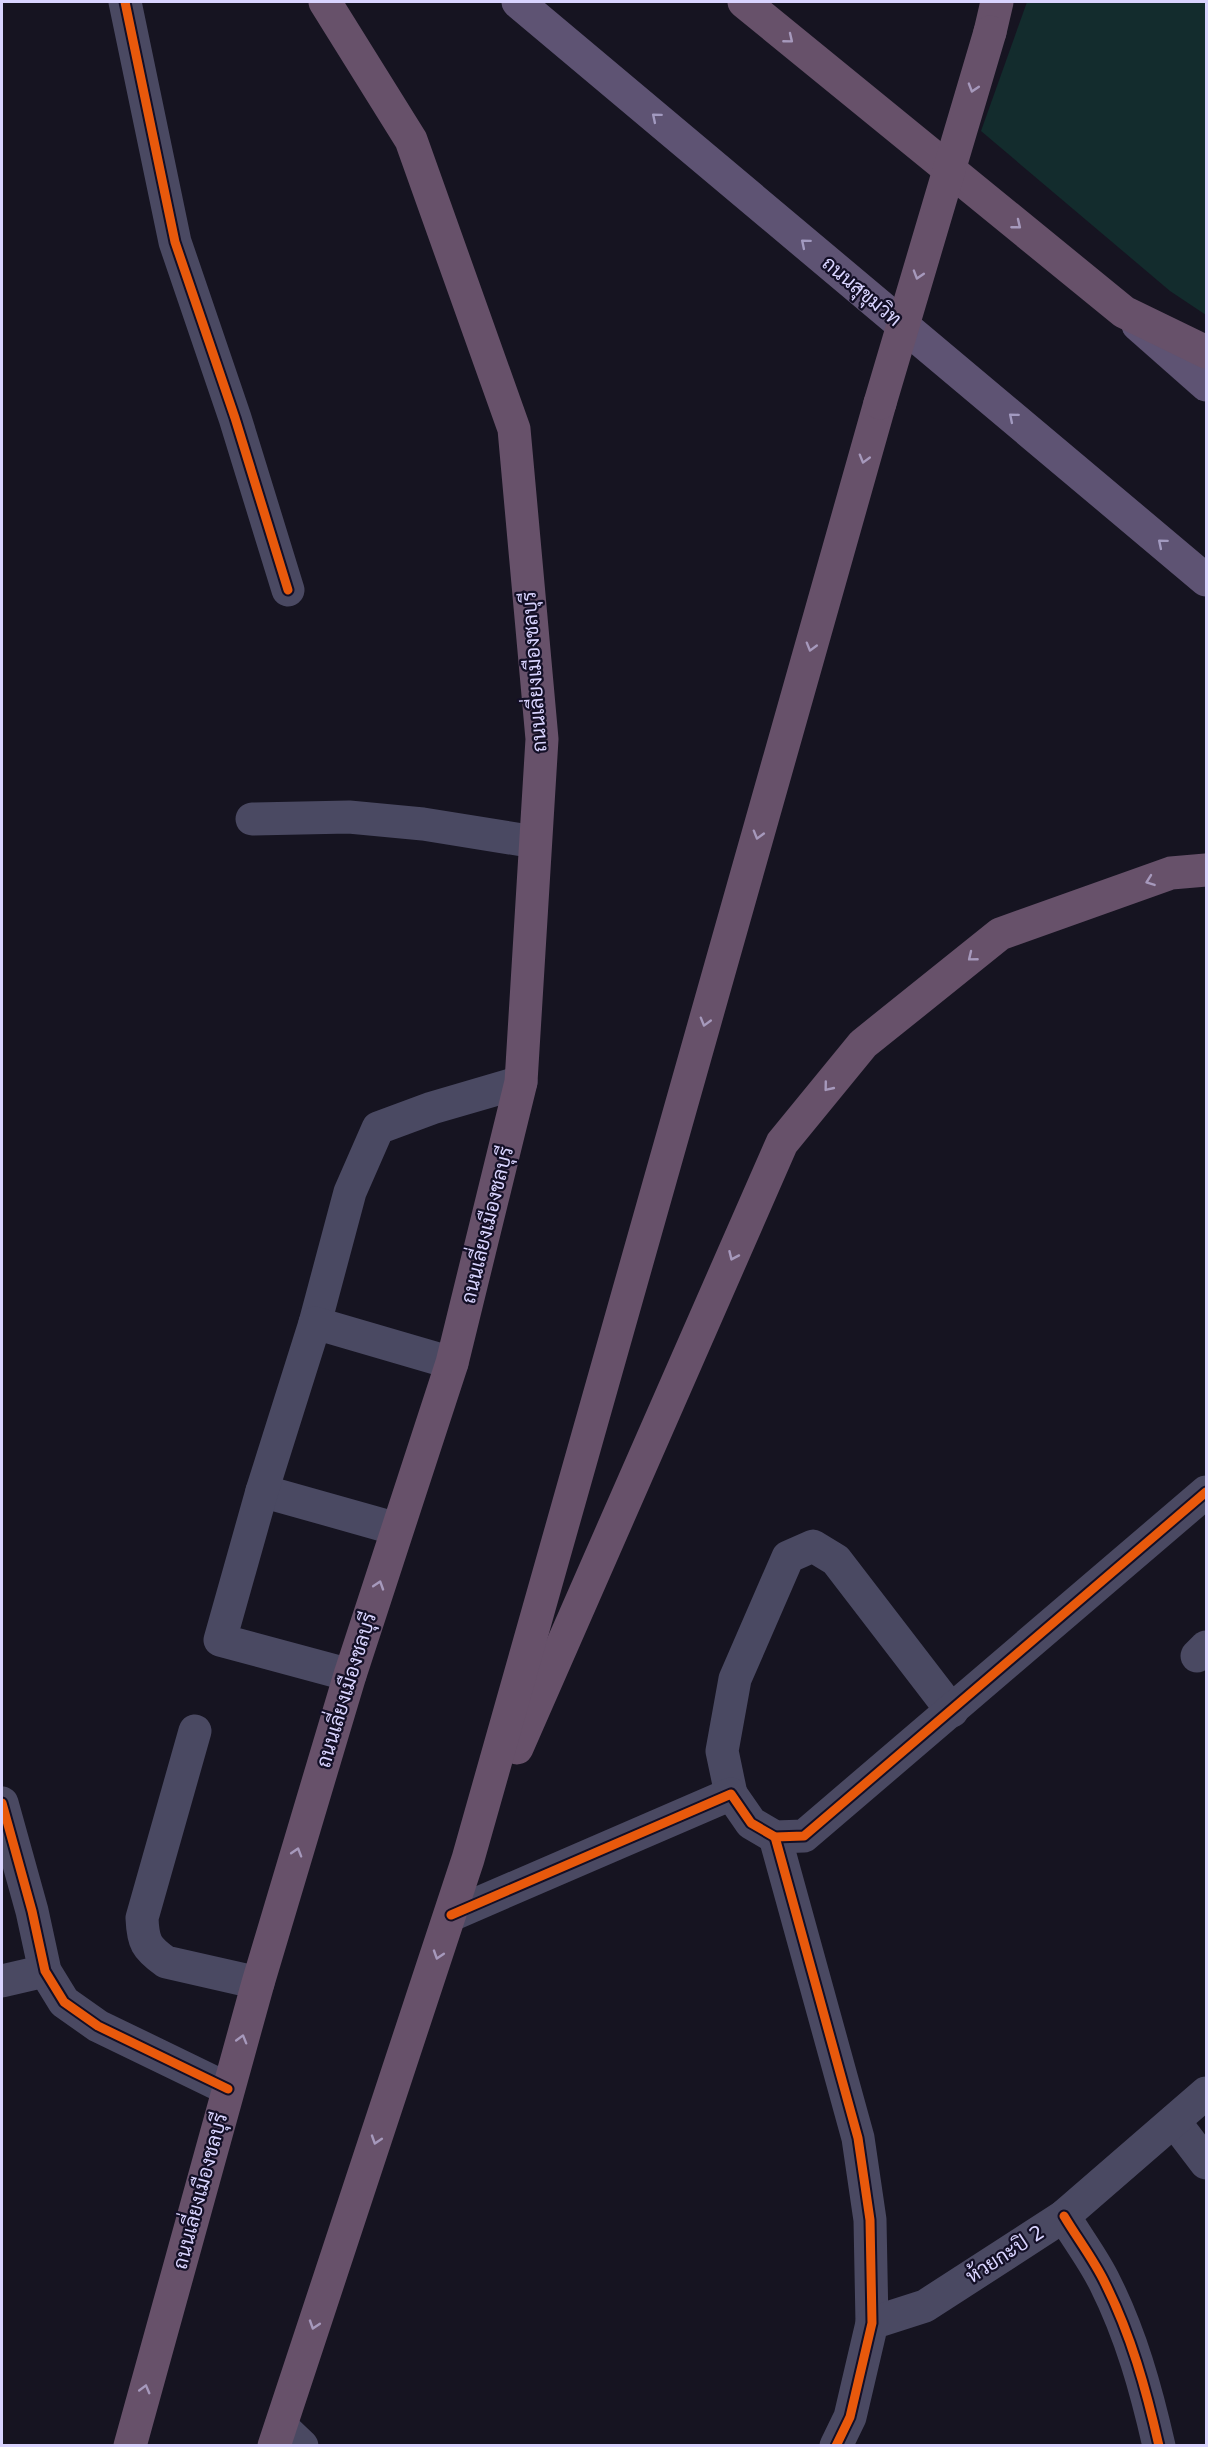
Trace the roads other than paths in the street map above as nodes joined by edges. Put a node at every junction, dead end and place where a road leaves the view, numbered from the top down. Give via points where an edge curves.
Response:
1 (124, 2) edge
2 (325, 2) edge
3 (518, 2) edge
4 (744, 2) edge
5 (993, 17) edge
6 (1124, 312) junction
7 (1206, 352) edge
8 (1206, 384) edge
9 (1206, 580) edge
10 (288, 590) dead end
11 (252, 819) dead end
12 (536, 842) junction
13 (1206, 870) edge
14 (521, 1082) junction
15 (315, 1323) junction
16 (452, 1363) junction
17 (262, 1491) junction
18 (1206, 1492) edge
19 (397, 1528) junction
20 (350, 1675) junction
21 (952, 1711) junction
22 (195, 1731) dead end
23 (731, 1794) junction
24 (2, 1803) edge
25 (775, 1837) junction
26 (468, 1859) junction
27 (451, 1915) junction
28 (45, 1971) junction
29 (2, 1981) edge
30 (258, 1983) junction
31 (228, 2089) junction
32 (1206, 2093) edge
33 (1174, 2121) junction
34 (1206, 2163) edge
35 (1064, 2216) junction
36 (872, 2323) junction
37 (286, 2439) edge
38 (130, 2445) edge
39 (836, 2445) edge
40 (1159, 2445) edge

1 - 10 street via 175,242 236,418
2 - 12 highway, ถนนเลี่ยงเมืองชลบุรี via 411,140 514,429 542,739
9 -> 3 main road, ถนนสุขุมวิท
4 -> 6 highway
5 -> 26 highway, bridge
6 - 7 highway
6 - 8 main road
11 - 12 street via 349,817
12 - 14 highway, ถนนเลี่ยงเมืองชลบุรี
13 -> 26 highway via 1171,873 1000,934 863,1044 782,1143
14 - 15 street via 378,1128 350,1192
14 - 16 highway, ถนนเลี่ยงเมืองชลบุรี
15 - 16 street
15 - 17 street
16 - 19 highway, ถนนเลี่ยงเมืองชลบุรี
17 - 19 street
17 - 20 street via 220,1640
18 - 21 street
20 -> 19 highway, ถนนเลี่ยงเมืองชลบุรี
30 -> 20 highway, ถนนเลี่ยงเมืองชลบุรี
21 - 23 street via 836,1560 813,1546 788,1557 735,1678 722,1751
21 - 25 street via 804,1836
22 - 30 street via 142,1918 143,1939 166,1962
23 - 25 street via 751,1823
23 - 27 street
24 - 28 street
25 - 36 street via 858,2138 870,2220
26 - 27 highway
27 -> 37 highway
28 - 29 street
28 - 31 street via 64,2002 98,2026
31 -> 30 highway, ถนนเลี่ยงเมืองชลบุรี
38 -> 31 highway, ถนนเลี่ยงเมืองชลบุรี
32 - 33 street, ห้วยกะปิ 2
33 - 34 street
33 - 35 street, ห้วยกะปิ 2
35 - 36 street, ห้วยกะปิ 2 via 925,2306
35 - 40 street via 1104,2281 1129,2336
36 - 39 street via 850,2417

